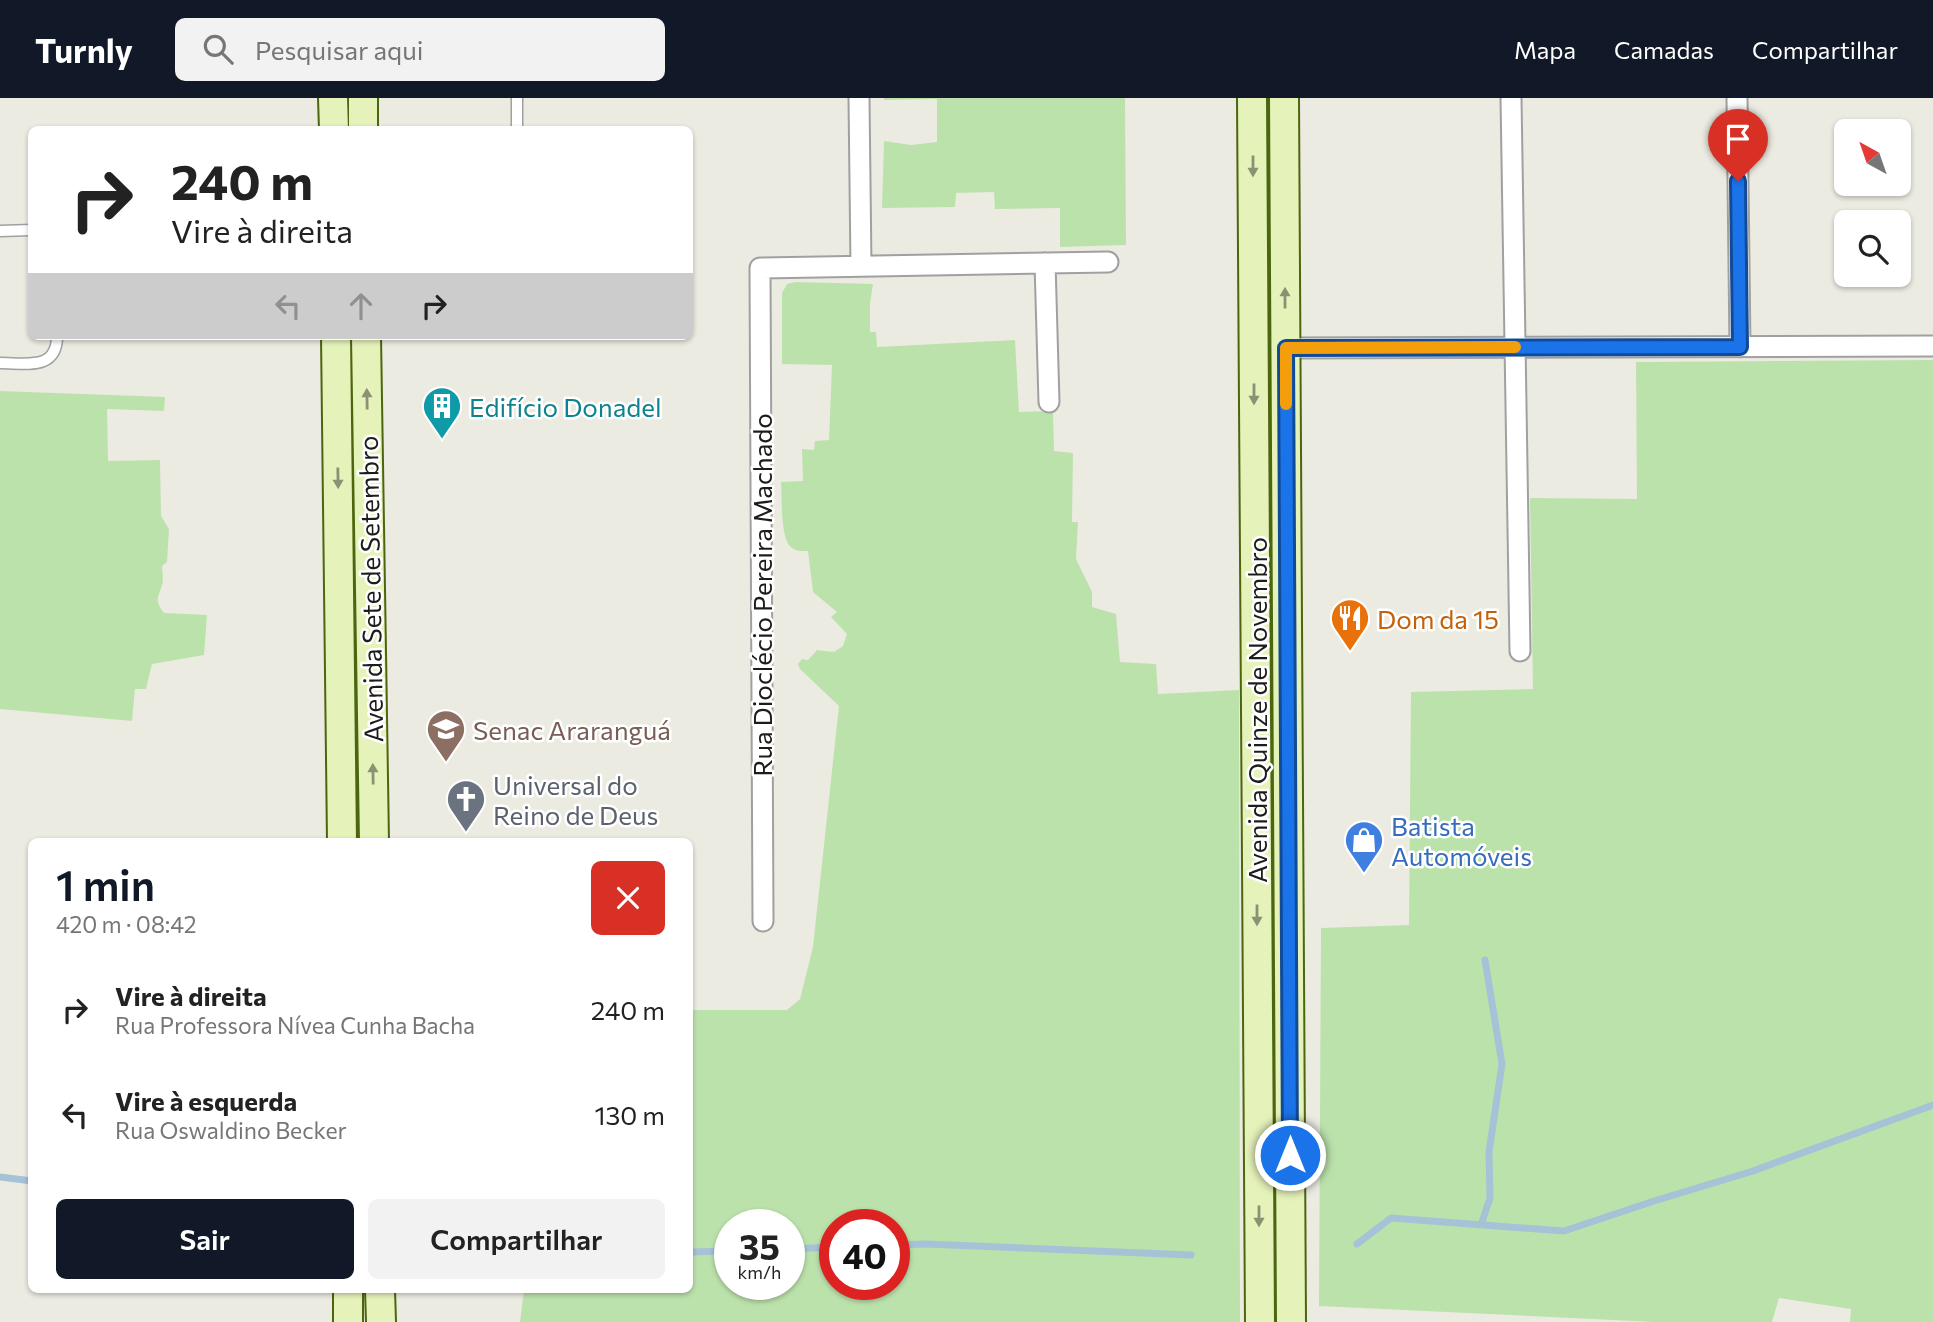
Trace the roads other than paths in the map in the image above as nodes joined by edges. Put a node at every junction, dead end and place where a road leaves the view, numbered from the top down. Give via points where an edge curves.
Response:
1 (333, 98) edge
2 (363, 98) edge
3 (517, 98) edge
4 (859, 98) edge
5 (1252, 98) edge
6 (1284, 98) edge
7 (1511, 98) edge
8 (1737, 98) edge
9 (334, 126) edge
10 (363, 126) edge
11 (517, 126) edge
12 (28, 230) edge
13 (0, 231) edge
14 (1108, 262) dead end
15 (1045, 263) junction
16 (861, 266) junction
17 (57, 340) edge
18 (336, 340) edge
19 (366, 340) edge
20 (1933, 346) edge
21 (1515, 347) junction
22 (1740, 347) junction
23 (1286, 348) junction
24 (0, 363) edge
25 (1049, 402) dead end
26 (1520, 651) dead end
27 (342, 838) edge
28 (374, 838) edge
29 (763, 921) dead end
30 (348, 1293) edge
31 (380, 1293) edge
32 (348, 1322) edge
33 (381, 1322) edge
34 (1260, 1322) edge
35 (1291, 1322) edge

1 - 9 street
2 - 10 street
3 - 11 lane
4 - 16 street
5 -> 34 street, Avenida Quinze de Novembro
23 -> 6 street, Avenida Quinze de Novembro
7 - 21 street
8 - 22 street
12 - 13 lane
14 - 15 street
15 - 16 street
15 - 25 street
16 - 29 street, Rua Dioclécio Pereira Machado via 760,268
17 - 24 lane via 51,358
18 -> 27 street, Avenida Sete de Setembro
28 -> 19 street, Avenida Sete de Setembro
20 - 22 street
21 - 22 street
21 - 23 street
21 - 26 street
23 - 35 street, Avenida Quinze de Novembro
30 - 32 street
31 - 33 street

